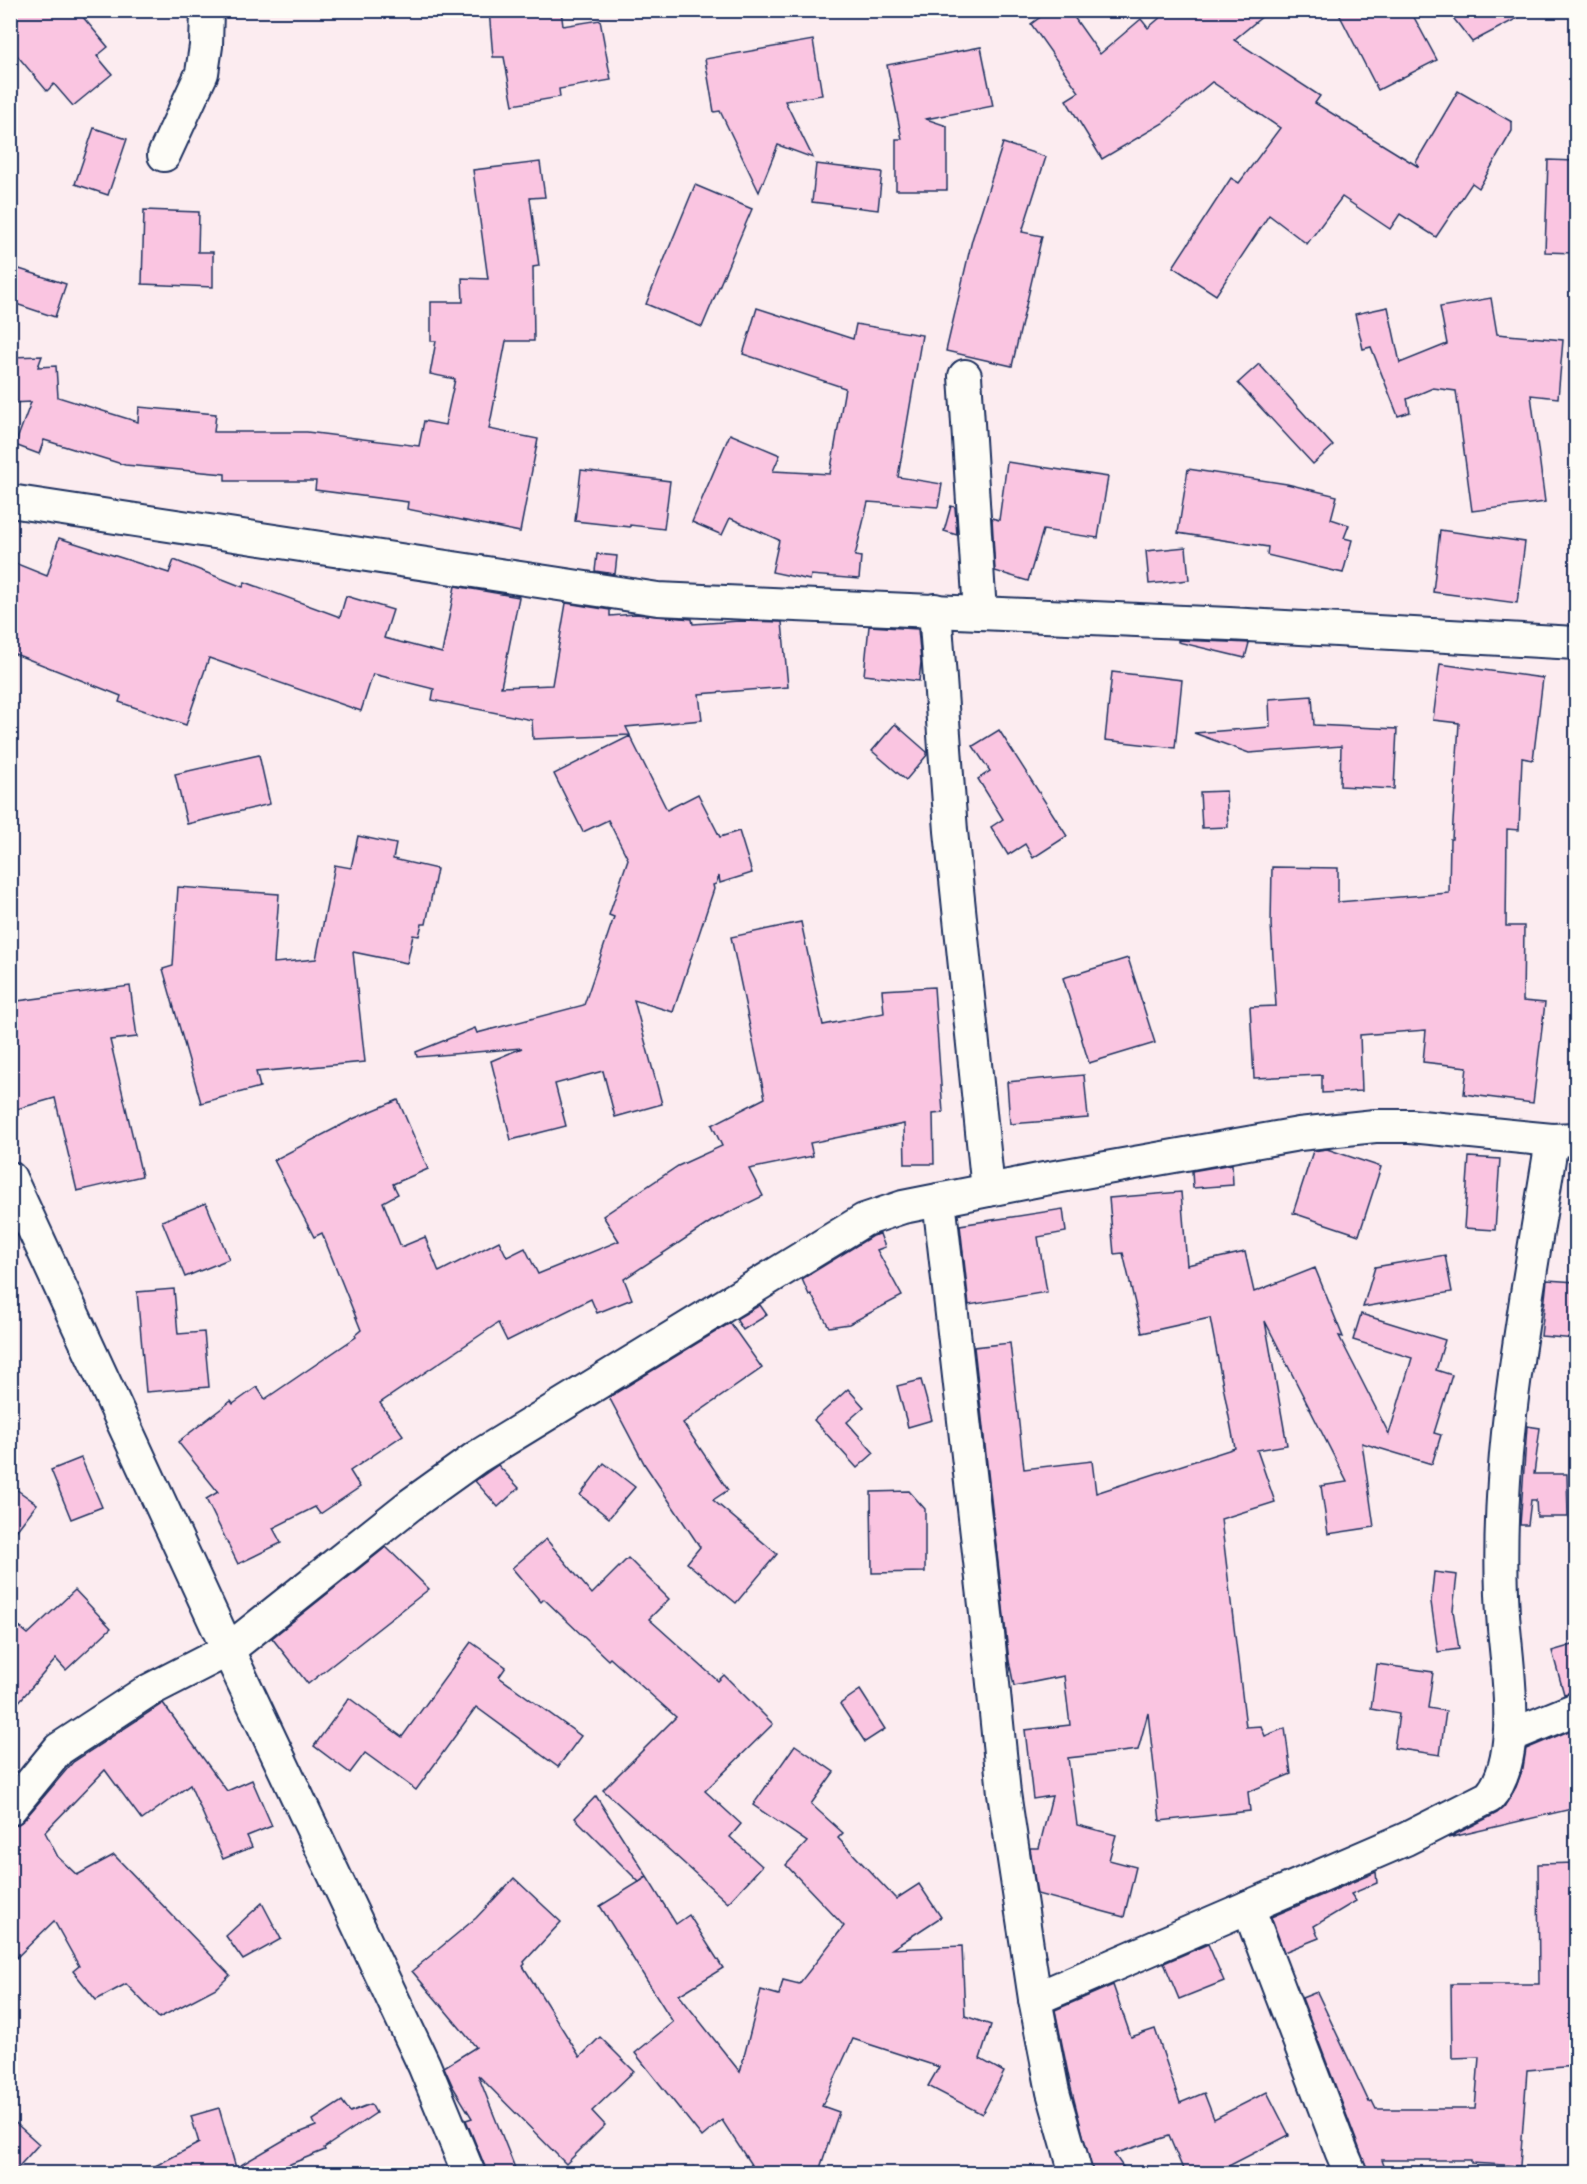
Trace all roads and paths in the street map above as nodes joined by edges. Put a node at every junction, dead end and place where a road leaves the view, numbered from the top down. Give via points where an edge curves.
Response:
1 (207, 10) edge
2 (164, 155) dead end
3 (965, 376) dead end
4 (10, 501) edge
5 (935, 610) junction
6 (980, 613) junction
7 (1576, 643) edge
8 (1564, 1140) edge
9 (10, 1179) edge
10 (988, 1190) junction
11 (939, 1200) junction
12 (228, 1650) junction
13 (1576, 1709) edge
14 (1510, 1736) junction
15 (10, 1809) edge
16 (1248, 1907) junction
17 (1035, 1999) junction
18 (469, 2174) edge
19 (1076, 2174) edge
20 (1351, 2174) edge

1 - 2 street via 202,74
3 - 6 street
4 - 5 street via 658,599
5 - 6 street
5 - 10 street via 951,831
6 - 7 street
8 - 10 street via 1375,1126 1299,1134
8 - 14 street via 1506,1433 1501,1585
9 - 12 street
10 - 11 street
11 - 12 street via 864,1220 477,1457 410,1505
11 - 17 street via 1004,1793
12 - 15 street via 146,1692 59,1749
12 - 18 street via 424,2065
13 - 14 street
14 - 16 street via 1504,1767 1496,1790 1489,1797 1406,1839
16 - 17 street
16 - 20 street
17 - 19 street via 1053,2092

